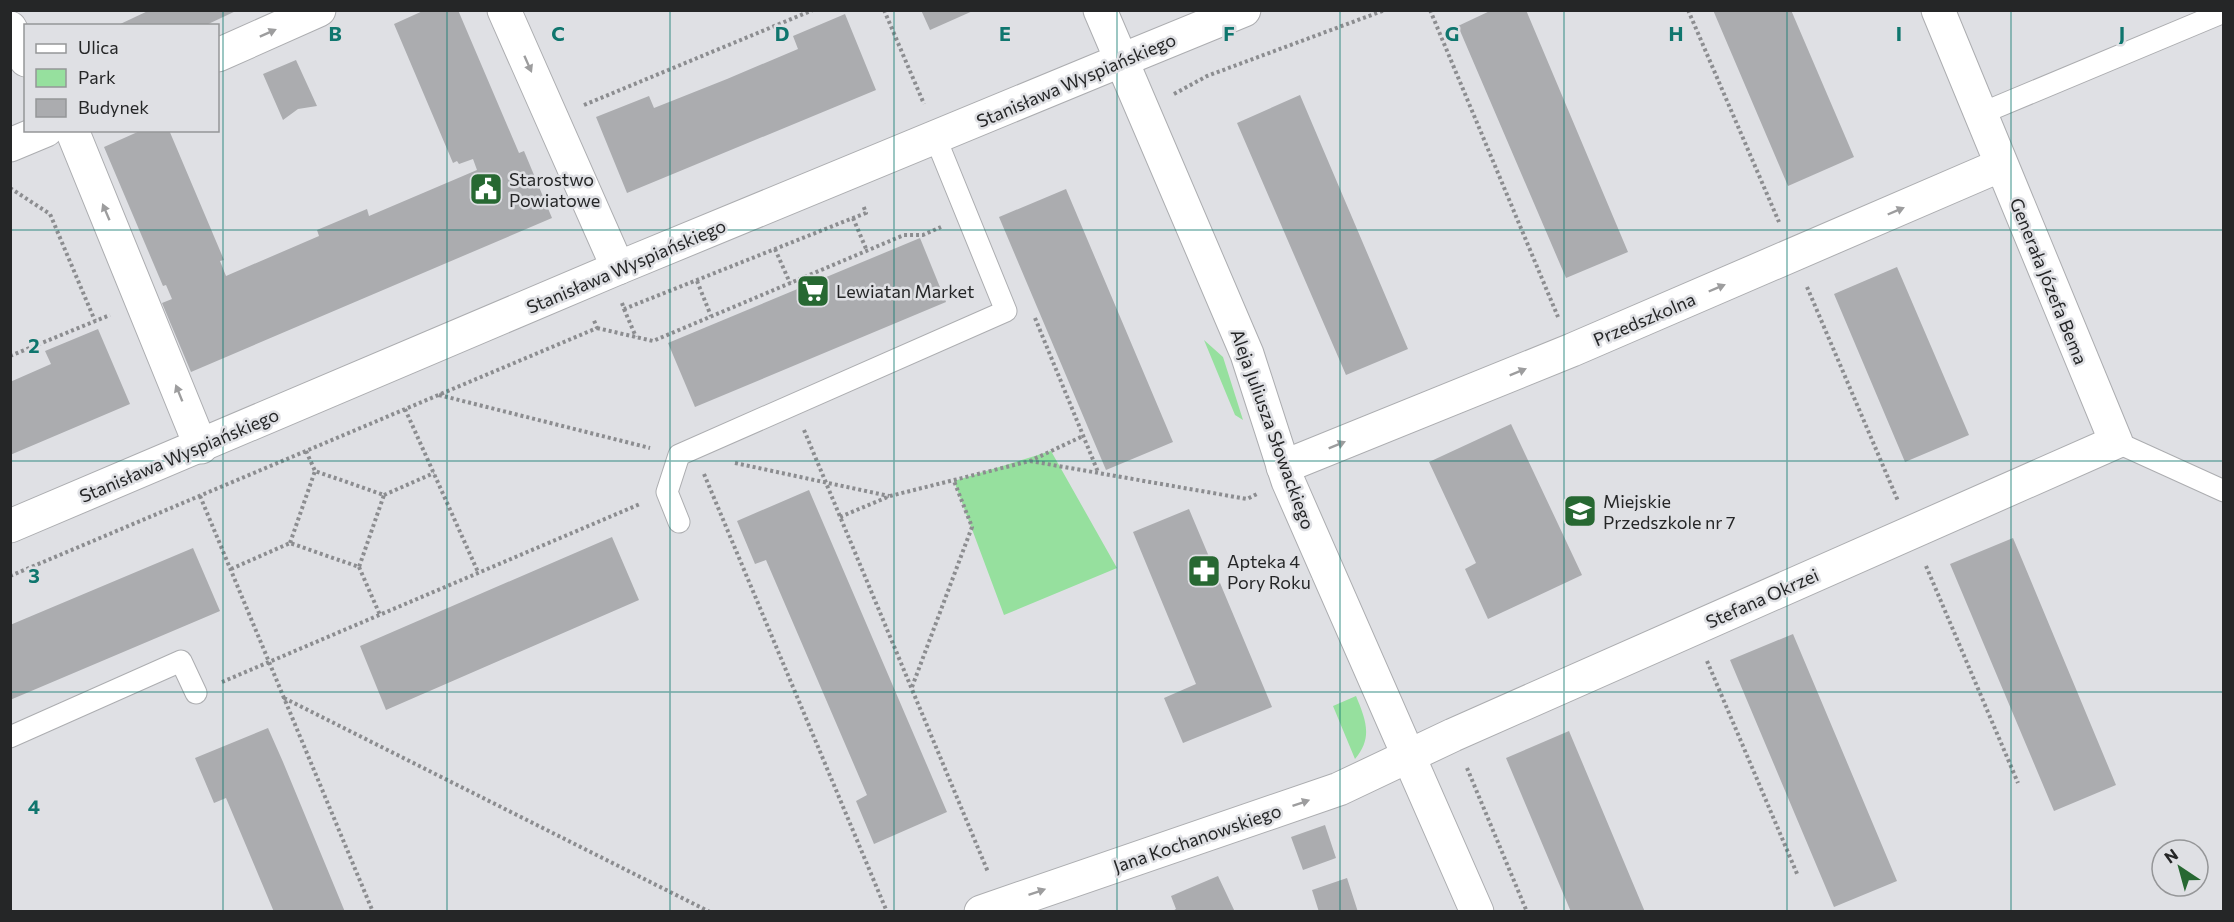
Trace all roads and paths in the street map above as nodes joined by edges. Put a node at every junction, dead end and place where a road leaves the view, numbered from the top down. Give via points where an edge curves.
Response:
1 (319, 10) edge
2 (504, 10) edge
3 (813, 10) edge
4 (884, 10) edge
5 (1100, 10) edge
6 (1244, 10) edge
7 (1385, 10) edge
8 (1430, 10) edge
9 (1688, 10) edge
10 (1938, 10) edge
11 (2223, 12) edge
12 (10, 28) edge
13 (24, 56) edge
14 (219, 56) edge
15 (1122, 60) junction
16 (582, 106) dead end
17 (1145, 110) junction
18 (1980, 114) junction
19 (41, 132) edge
20 (73, 132) edge
21 (937, 138) junction
22 (10, 145) edge
23 (2001, 165) junction
24 (10, 188) edge
25 (969, 214) junction
26 (853, 218) dead end
27 (775, 249) dead end
28 (867, 250) junction
29 (1793, 255) junction
30 (618, 268) junction
31 (697, 280) dead end
32 (580, 284) junction
33 (790, 284) junction
34 (143, 301) junction
35 (624, 309) dead end
36 (1006, 310) junction
37 (711, 316) junction
38 (95, 321) junction
39 (597, 328) junction
40 (636, 337) junction
41 (1572, 350) junction
42 (10, 356) edge
43 (439, 395) junction
44 (793, 404) junction
45 (405, 409) junction
46 (1083, 436) junction
47 (2115, 442) junction
48 (201, 447) junction
49 (306, 451) junction
50 (690, 453) junction
51 (1030, 461) junction
52 (315, 471) junction
53 (1098, 472) junction
54 (434, 473) junction
55 (1285, 474) junction
56 (954, 481) junction
57 (826, 483) junction
58 (2223, 491) edge
59 (668, 492) junction
60 (384, 495) junction
61 (200, 496) junction
62 (890, 496) junction
63 (840, 517) junction
64 (680, 522) dead end
65 (10, 526) edge
66 (1911, 532) junction
67 (290, 543) junction
68 (359, 567) junction
69 (231, 569) junction
70 (478, 572) junction
71 (10, 576) edge
72 (380, 615) junction
73 (1693, 629) junction
74 (269, 662) junction
75 (912, 688) junction
76 (196, 693) joint
77 (284, 698) junction
78 (1453, 735) junction
79 (10, 737) edge
80 (1410, 758) junction
81 (2018, 783) dead end
82 (1798, 876) dead end
83 (992, 908) edge
84 (373, 912) edge
85 (710, 912) edge
86 (887, 912) edge
87 (1477, 912) edge
88 (1527, 912) edge

14 -> 1 street
2 -> 30 street
3 - 16 path
4 - 21 path
5 - 15 street, Aleja Juliusza Słowackiego
6 - 15 street, Stanisława Wyspiańskiego
7 - 17 path via 1207,76
8 - 41 path
9 - 29 path
10 - 18 street, Generała Józefa Bema
11 - 18 lane
12 - 13 street
15 - 17 street, Aleja Juliusza Słowackiego
15 - 21 street, Stanisława Wyspiańskiego
17 - 55 street, Aleja Juliusza Słowackiego via 1247,354
18 - 23 street, Generała Józefa Bema
19 - 22 street
34 -> 20 street
21 - 25 lane
21 - 30 street, Stanisława Wyspiańskiego
29 -> 23 street, Przedszkolna
23 - 47 street, Generała Józefa Bema
24 - 38 path via 50,214
25 - 28 path via 923,235 904,236
25 - 36 lane
26 - 28 path
27 - 33 path
28 - 33 path
41 -> 29 street, Przedszkolna
29 - 66 path
30 - 32 street, Stanisława Wyspiańskiego
31 - 37 path
32 - 39 path
32 - 48 street, Stanisława Wyspiańskiego
33 - 37 path
34 - 38 path
48 -> 34 street
35 - 40 path
36 - 44 lane
36 - 46 path via 1030,307
37 - 40 path via 653,341
38 - 42 path
39 - 40 path
39 - 43 path
55 -> 41 street, Przedszkolna
43 - 45 path
43 - 50 path
44 - 50 lane
44 - 57 path
45 - 49 path
45 - 54 path
46 - 51 path
46 - 53 path
47 - 58 lane
47 - 66 street, Stefana Okrzei
48 - 65 street, Stanisława Wyspiańskiego
49 - 52 path
49 - 61 path
50 - 57 path
50 - 59 lane
50 - 86 path
51 - 53 path
51 - 56 path
52 - 60 path
52 - 67 path
53 - 55 path via 1246,499
54 - 60 path
54 - 70 path
55 - 80 street, Aleja Juliusza Słowackiego
56 - 62 path
56 - 75 path via 972,527
57 - 62 path
57 - 63 path
59 - 64 lane
59 - 70 path
60 - 68 path
61 - 69 path
61 - 71 path
62 - 63 path
63 - 75 path
66 - 73 street, Stefana Okrzei
66 - 81 path
67 - 68 path
67 - 69 path
68 - 72 path
69 - 74 path
70 - 72 path
72 - 74 path
73 - 78 street, Stefana Okrzei
73 - 82 path
74 - 76 path
74 - 77 path
75 - 83 path
76 - 79 lane via 182,661
77 - 84 path
77 - 85 path
78 - 80 street, Stefana Okrzei
78 - 88 path
83 -> 80 street, Jana Kochanowskiego via 1339,789
80 - 87 street, Aleja Juliusza Słowackiego

